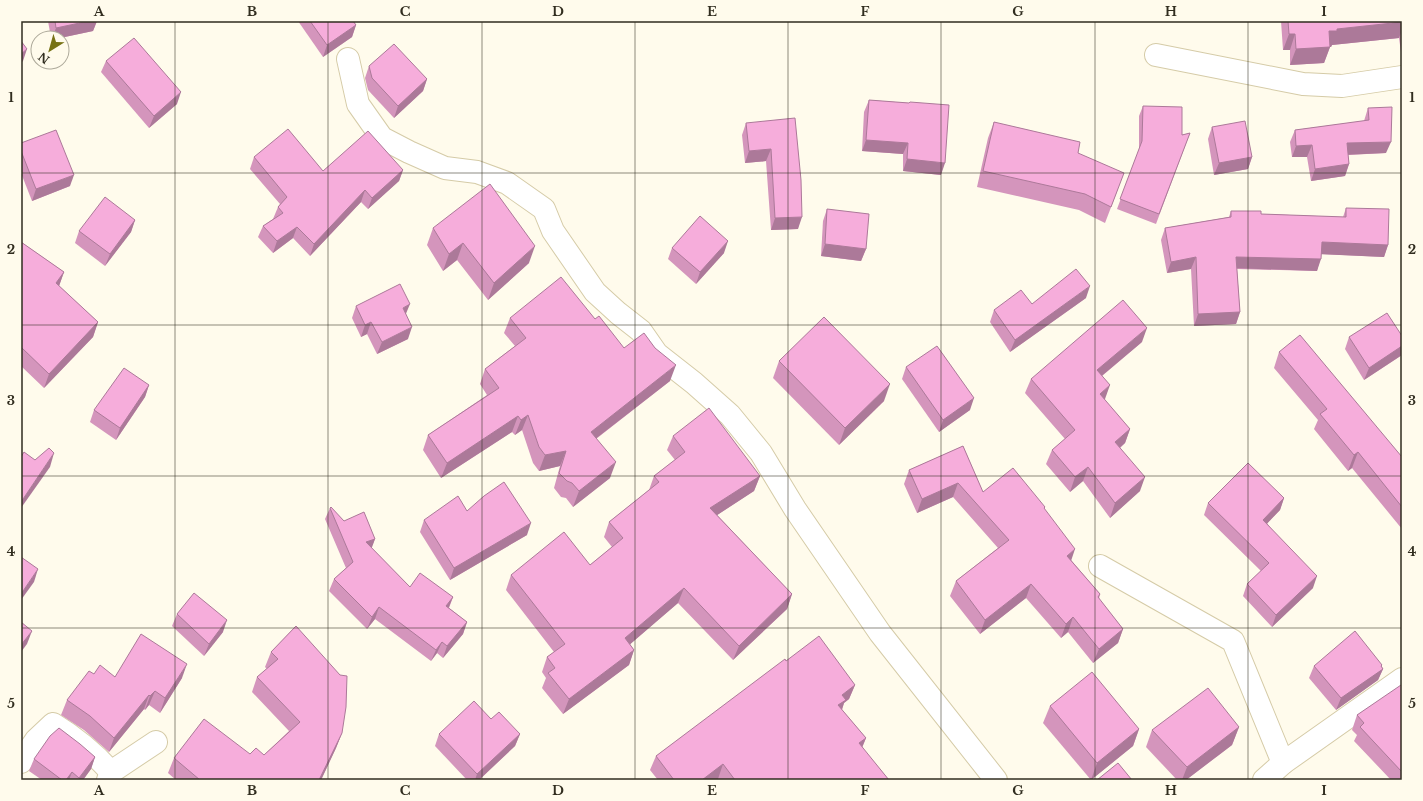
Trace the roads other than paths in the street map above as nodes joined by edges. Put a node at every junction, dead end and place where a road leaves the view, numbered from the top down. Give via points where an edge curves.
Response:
1 (1156, 55) dead end
2 (348, 59) dead end
3 (1402, 77) edge
4 (1100, 566) dead end
5 (1402, 679) edge
6 (156, 742) dead end
7 (21, 762) edge
8 (1283, 763) junction
9 (110, 776) edge
10 (996, 780) edge
11 (1264, 780) edge

1 - 3 street via 1302,84 1342,86
2 - 10 street via 358,104 382,138 445,168 477,172 507,183 544,209 554,231 595,292 641,331 657,354 730,415 761,453 795,509 880,633
4 - 8 street via 1233,641
5 - 8 street
6 - 9 street
7 - 9 street via 36,740 53,724 74,736 95,755
8 - 11 street

